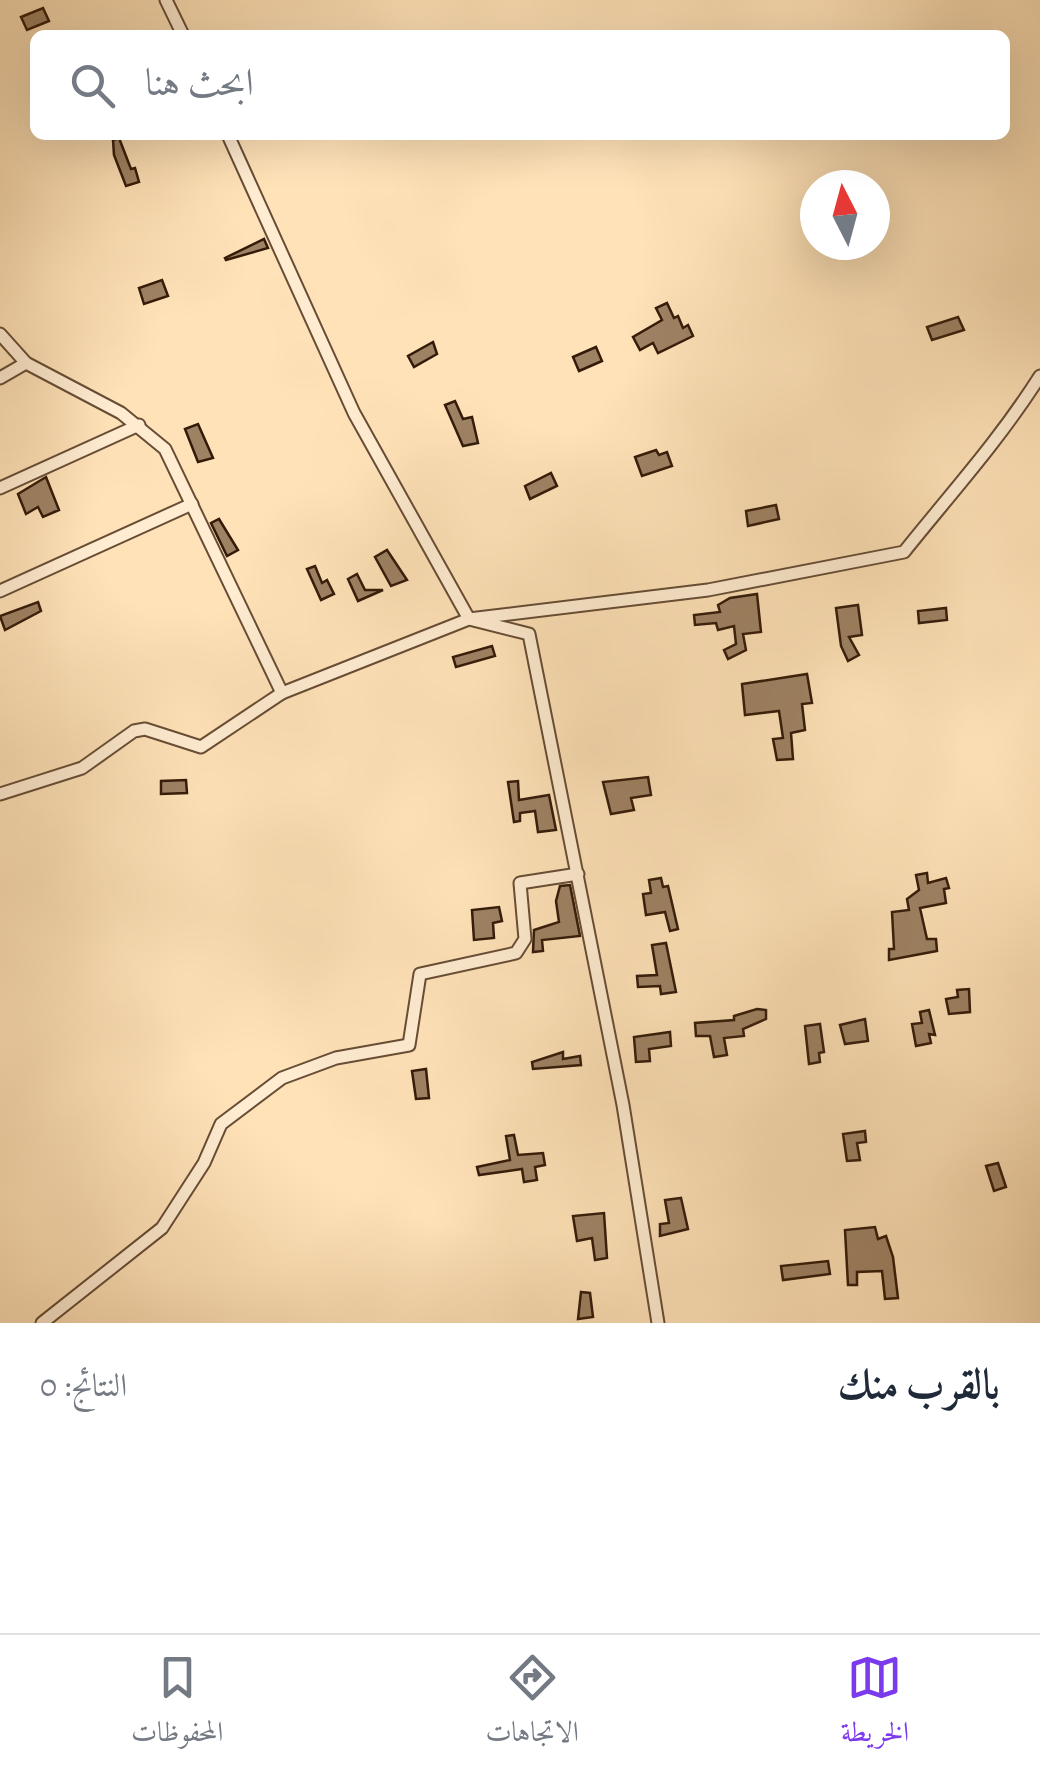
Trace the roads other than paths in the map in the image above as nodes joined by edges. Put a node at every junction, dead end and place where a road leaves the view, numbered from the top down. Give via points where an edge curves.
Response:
1 (166, 0) edge
2 (181, 30) edge
3 (230, 140) edge
4 (0, 334) edge
5 (26, 362) junction
6 (1040, 376) edge
7 (0, 378) edge
8 (139, 425) junction
9 (0, 488) edge
10 (192, 504) junction
11 (0, 590) edge
12 (468, 619) junction
13 (282, 692) junction
14 (0, 794) edge
15 (578, 874) junction
16 (42, 1323) edge
17 (658, 1323) edge

1 - 2 street
3 - 12 street via 354,413
4 - 5 street
5 - 7 street
5 - 8 street
6 - 12 street via 989,453 904,552 708,590
8 - 9 street
8 - 10 street via 165,450
10 - 11 street
10 - 13 street
12 - 13 street
12 - 15 street via 529,634
13 - 14 street via 201,746 145,729 82,768
15 - 16 street via 520,883 525,939 516,953 420,974 409,1045 336,1058 282,1078 221,1124 162,1228
15 - 17 street

